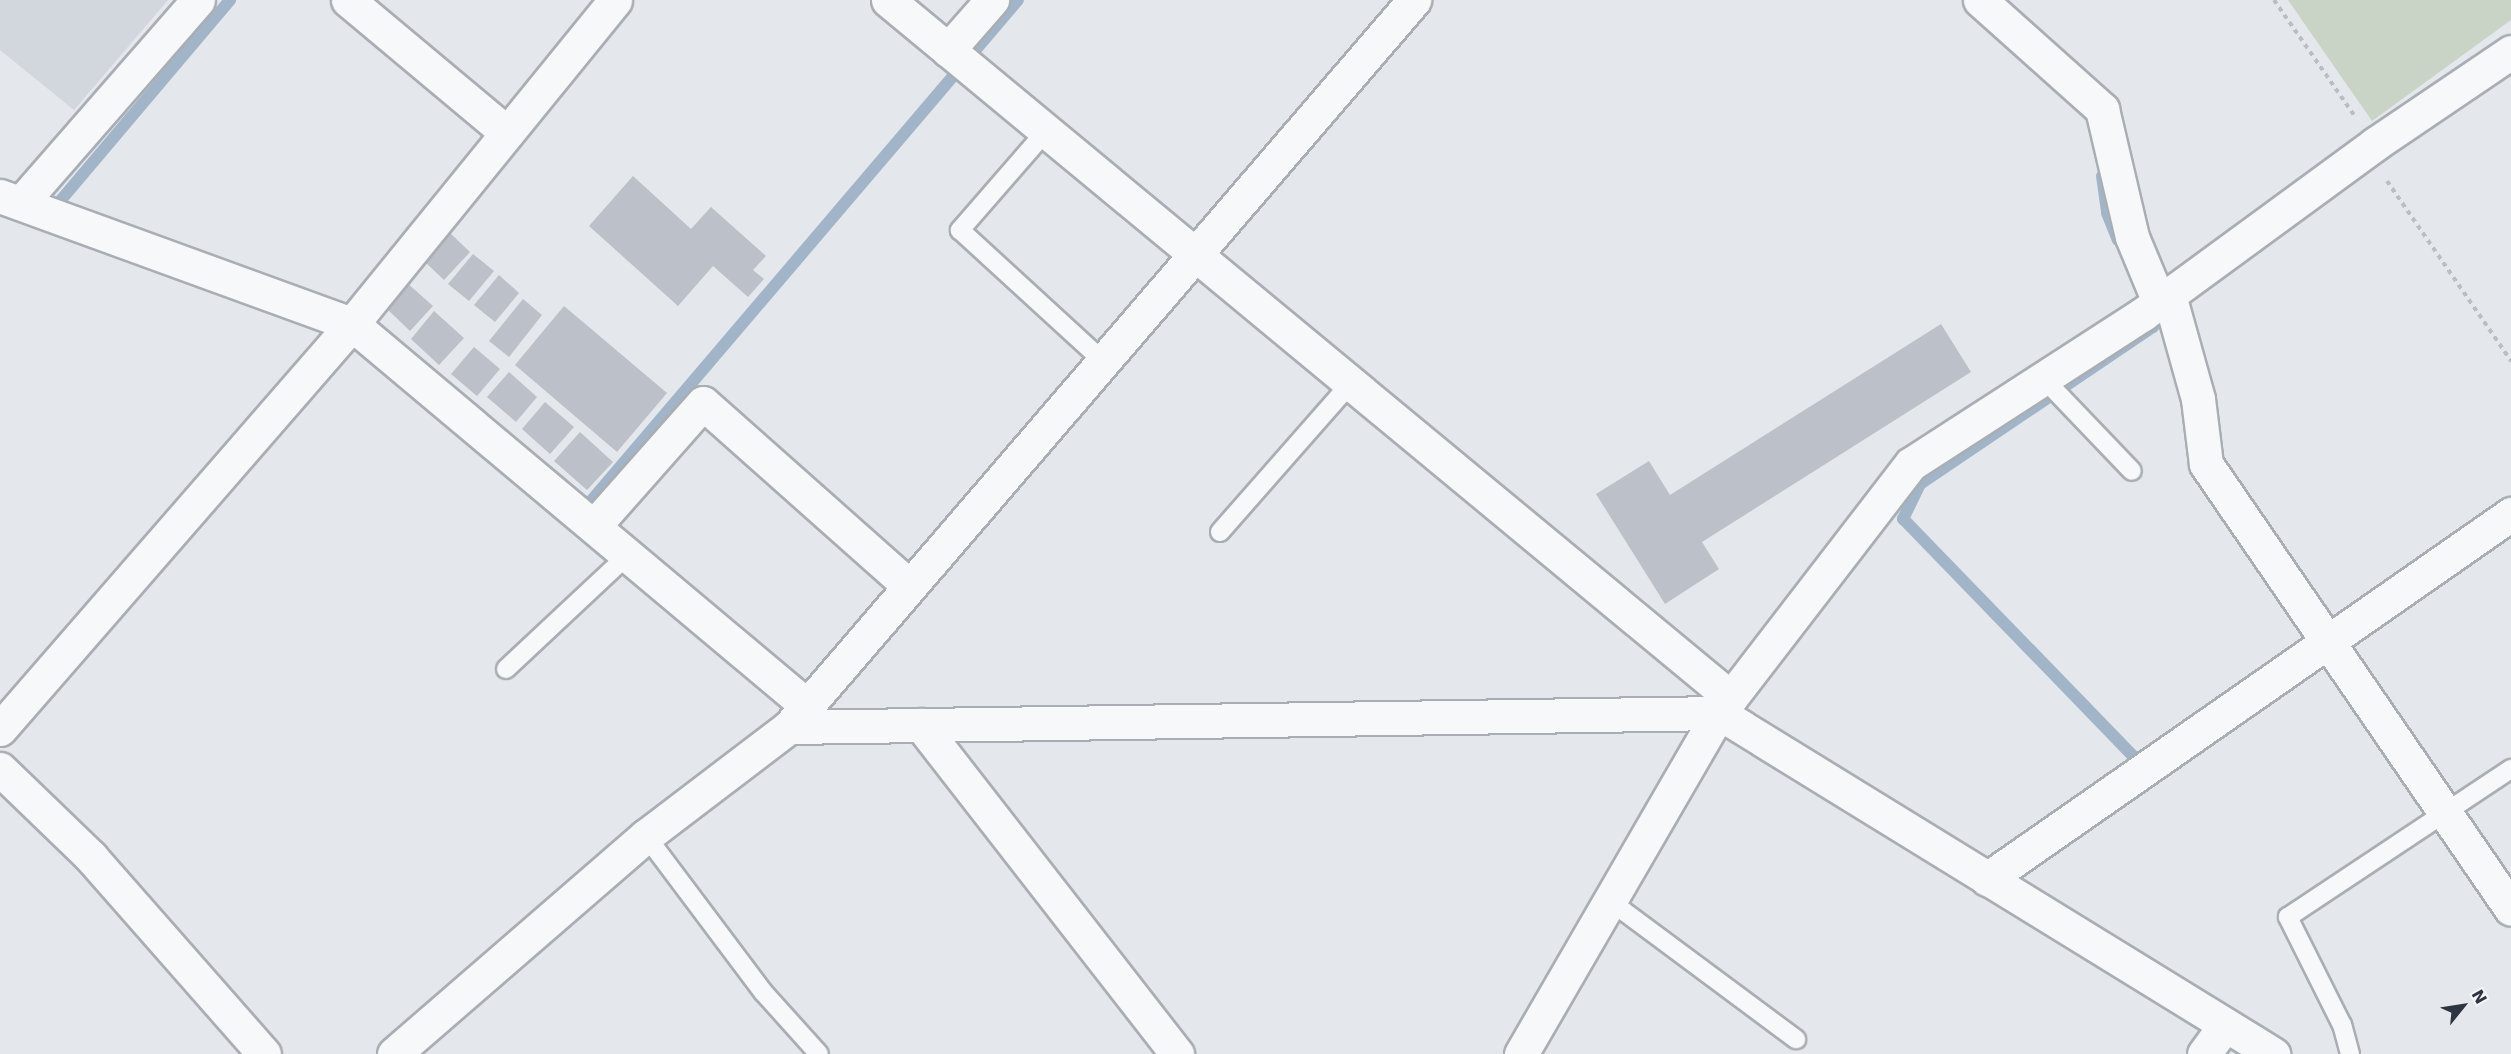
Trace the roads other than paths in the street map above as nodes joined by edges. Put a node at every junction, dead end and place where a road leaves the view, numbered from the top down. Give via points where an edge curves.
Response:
1 (198, 0) edge
2 (348, 0) edge
3 (888, 0) edge
4 (992, 0) edge
5 (1414, 0) edge
6 (1980, 0) edge
7 (598, 6) edge
8 (948, 50) junction
9 (2511, 52) edge
10 (1047, 130) junction
11 (507, 133) junction
12 (11, 200) edge
13 (1195, 251) junction
14 (2164, 298) junction
15 (352, 324) junction
16 (1102, 360) junction
17 (2044, 379) junction
18 (1352, 382) junction
19 (2132, 471) dead end
20 (2511, 514) edge
21 (594, 526) junction
22 (1220, 532) dead end
23 (628, 555) junction
24 (908, 585) junction
25 (2328, 642) junction
26 (506, 669) dead end
27 (1725, 706) junction
28 (797, 716) junction
29 (921, 725) junction
30 (0, 729) edge
31 (0, 769) edge
32 (2511, 769) edge
33 (2445, 813) junction
34 (646, 836) junction
35 (1987, 879) junction
36 (1610, 901) junction
37 (2511, 909) edge
38 (2224, 1025) junction
39 (1796, 1039) dead end
40 (264, 1054) edge
41 (394, 1054) edge
42 (818, 1054) edge
43 (1177, 1054) edge
44 (1521, 1054) edge
45 (2204, 1054) edge
46 (2273, 1054) edge
47 (2350, 1054) edge

1 - 12 street
2 - 11 street
3 - 8 street
4 - 8 street
5 - 13 street
6 - 14 street via 2102,109 2132,237
7 - 11 street
8 - 10 street
9 - 14 street
10 - 13 street
10 - 16 lane via 960,230
11 - 15 street
12 - 15 street
13 - 16 street
13 - 18 street
14 - 17 street
14 - 25 street via 2198,399 2206,464
15 - 21 street
15 - 30 street
16 - 24 street
17 - 19 lane
17 - 27 street via 1911,464
18 - 22 lane
18 - 27 street
20 - 25 street
21 - 23 street
21 - 24 street via 703,404
23 - 26 lane
23 - 28 street
24 - 28 street
25 - 33 street
25 - 35 street
27 - 29 street
27 - 35 street
27 - 36 street
28 - 29 street
28 - 34 street
29 - 43 street
31 - 40 street via 91,857
32 - 33 lane
33 - 37 street
33 - 47 lane via 2289,917 2342,1025
34 - 41 street
34 - 42 lane via 764,993
35 - 38 street
36 - 39 lane
36 - 44 street
38 - 45 street
38 - 46 street

